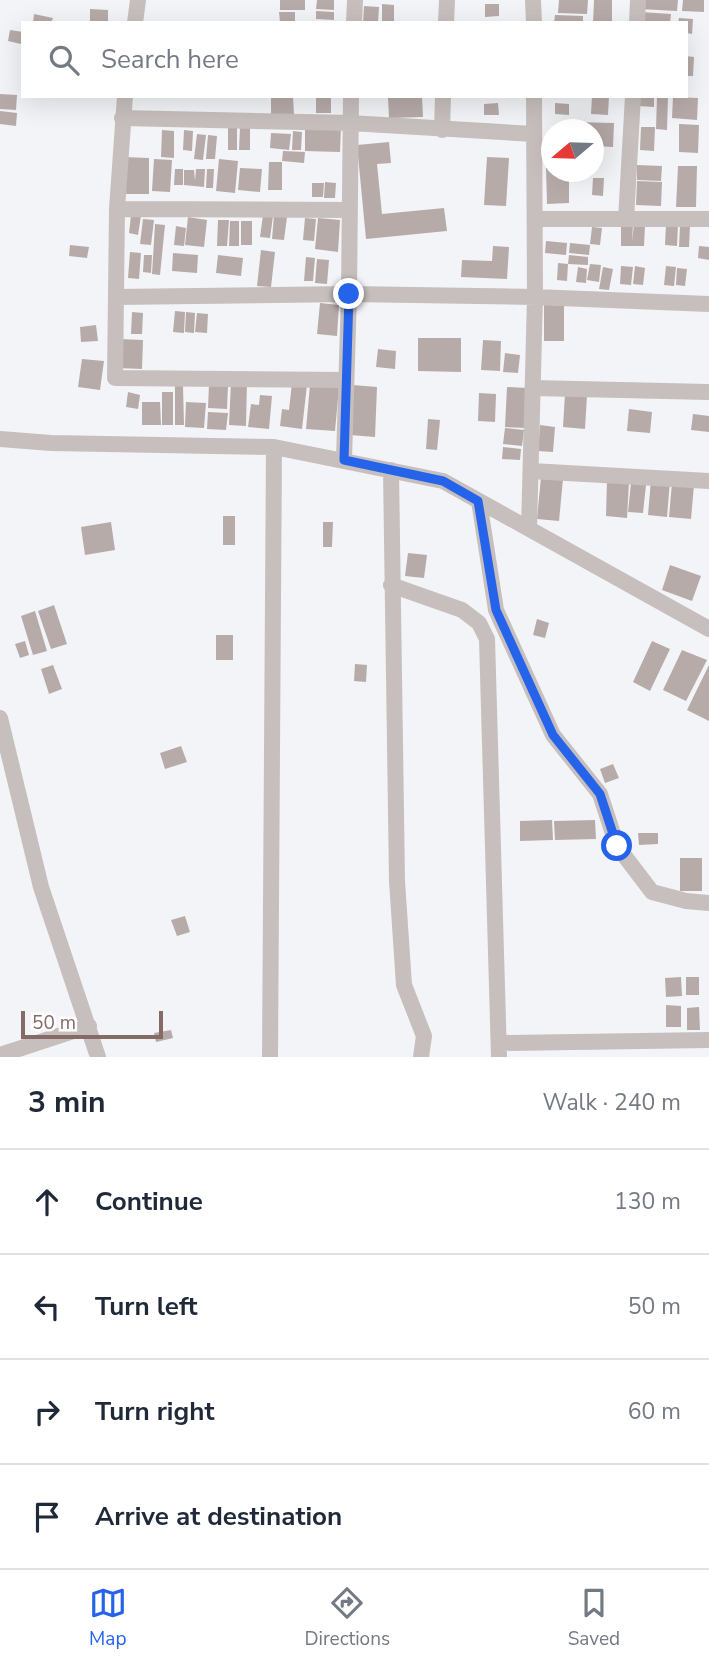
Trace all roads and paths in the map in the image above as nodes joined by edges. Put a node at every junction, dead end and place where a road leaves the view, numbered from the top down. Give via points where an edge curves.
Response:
1 (138, 0) edge
2 (355, 0) edge
3 (447, 0) edge
4 (534, 0) edge
5 (638, 0) edge
6 (135, 21) edge
7 (354, 21) edge
8 (446, 21) edge
9 (534, 21) edge
10 (637, 21) edge
11 (125, 98) edge
12 (351, 98) edge
13 (443, 98) edge
14 (534, 98) edge
15 (633, 98) edge
16 (122, 118) junction
17 (350, 123) junction
18 (442, 130) junction
19 (534, 134) junction
20 (117, 209) junction
21 (350, 210) junction
22 (535, 219) junction
23 (626, 219) junction
24 (709, 219) edge
25 (349, 294) junction
26 (116, 297) junction
27 (535, 297) junction
28 (709, 304) edge
29 (346, 380) junction
30 (533, 388) junction
31 (709, 392) edge
32 (0, 439) edge
33 (274, 447) junction
34 (344, 460) junction
35 (390, 470) junction
36 (531, 471) junction
37 (709, 481) edge
38 (478, 501) junction
39 (529, 529) junction
40 (391, 584) junction
41 (709, 629) edge
42 (0, 718) edge
43 (709, 903) edge
44 (89, 1026) junction
45 (709, 1040) edge
46 (500, 1050) edge
47 (0, 1055) edge
48 (98, 1057) edge
49 (270, 1057) edge
50 (421, 1057) edge

1 - 6 street
2 - 7 street
3 - 8 street
4 - 9 street
5 - 10 street
11 - 16 street
12 - 17 street
13 - 18 street
14 - 19 street
15 - 23 street
16 - 17 street
16 - 20 street
17 - 18 street
17 - 21 street
18 - 19 street
19 - 22 street
20 - 21 street
20 - 26 street
21 - 25 street
22 - 23 street
22 - 27 street
23 - 24 street
25 - 26 street
25 - 27 street
25 - 29 street
26 - 29 street via 115,378
27 - 28 street
27 - 30 street
29 - 34 street
30 - 31 street
30 - 36 street
32 - 33 street
33 - 34 street
33 - 49 street
34 - 35 street
35 - 38 street via 443,481
35 - 40 street
36 - 37 street
36 - 39 street
38 - 39 street
38 - 43 street via 496,610 553,735 600,794 617,846 652,892
39 - 41 street
40 - 46 street via 461,610 480,623 487,639
40 - 50 street via 397,881 404,985 424,1036
42 - 44 street via 41,887
44 - 47 street
44 - 48 street
45 - 46 street

